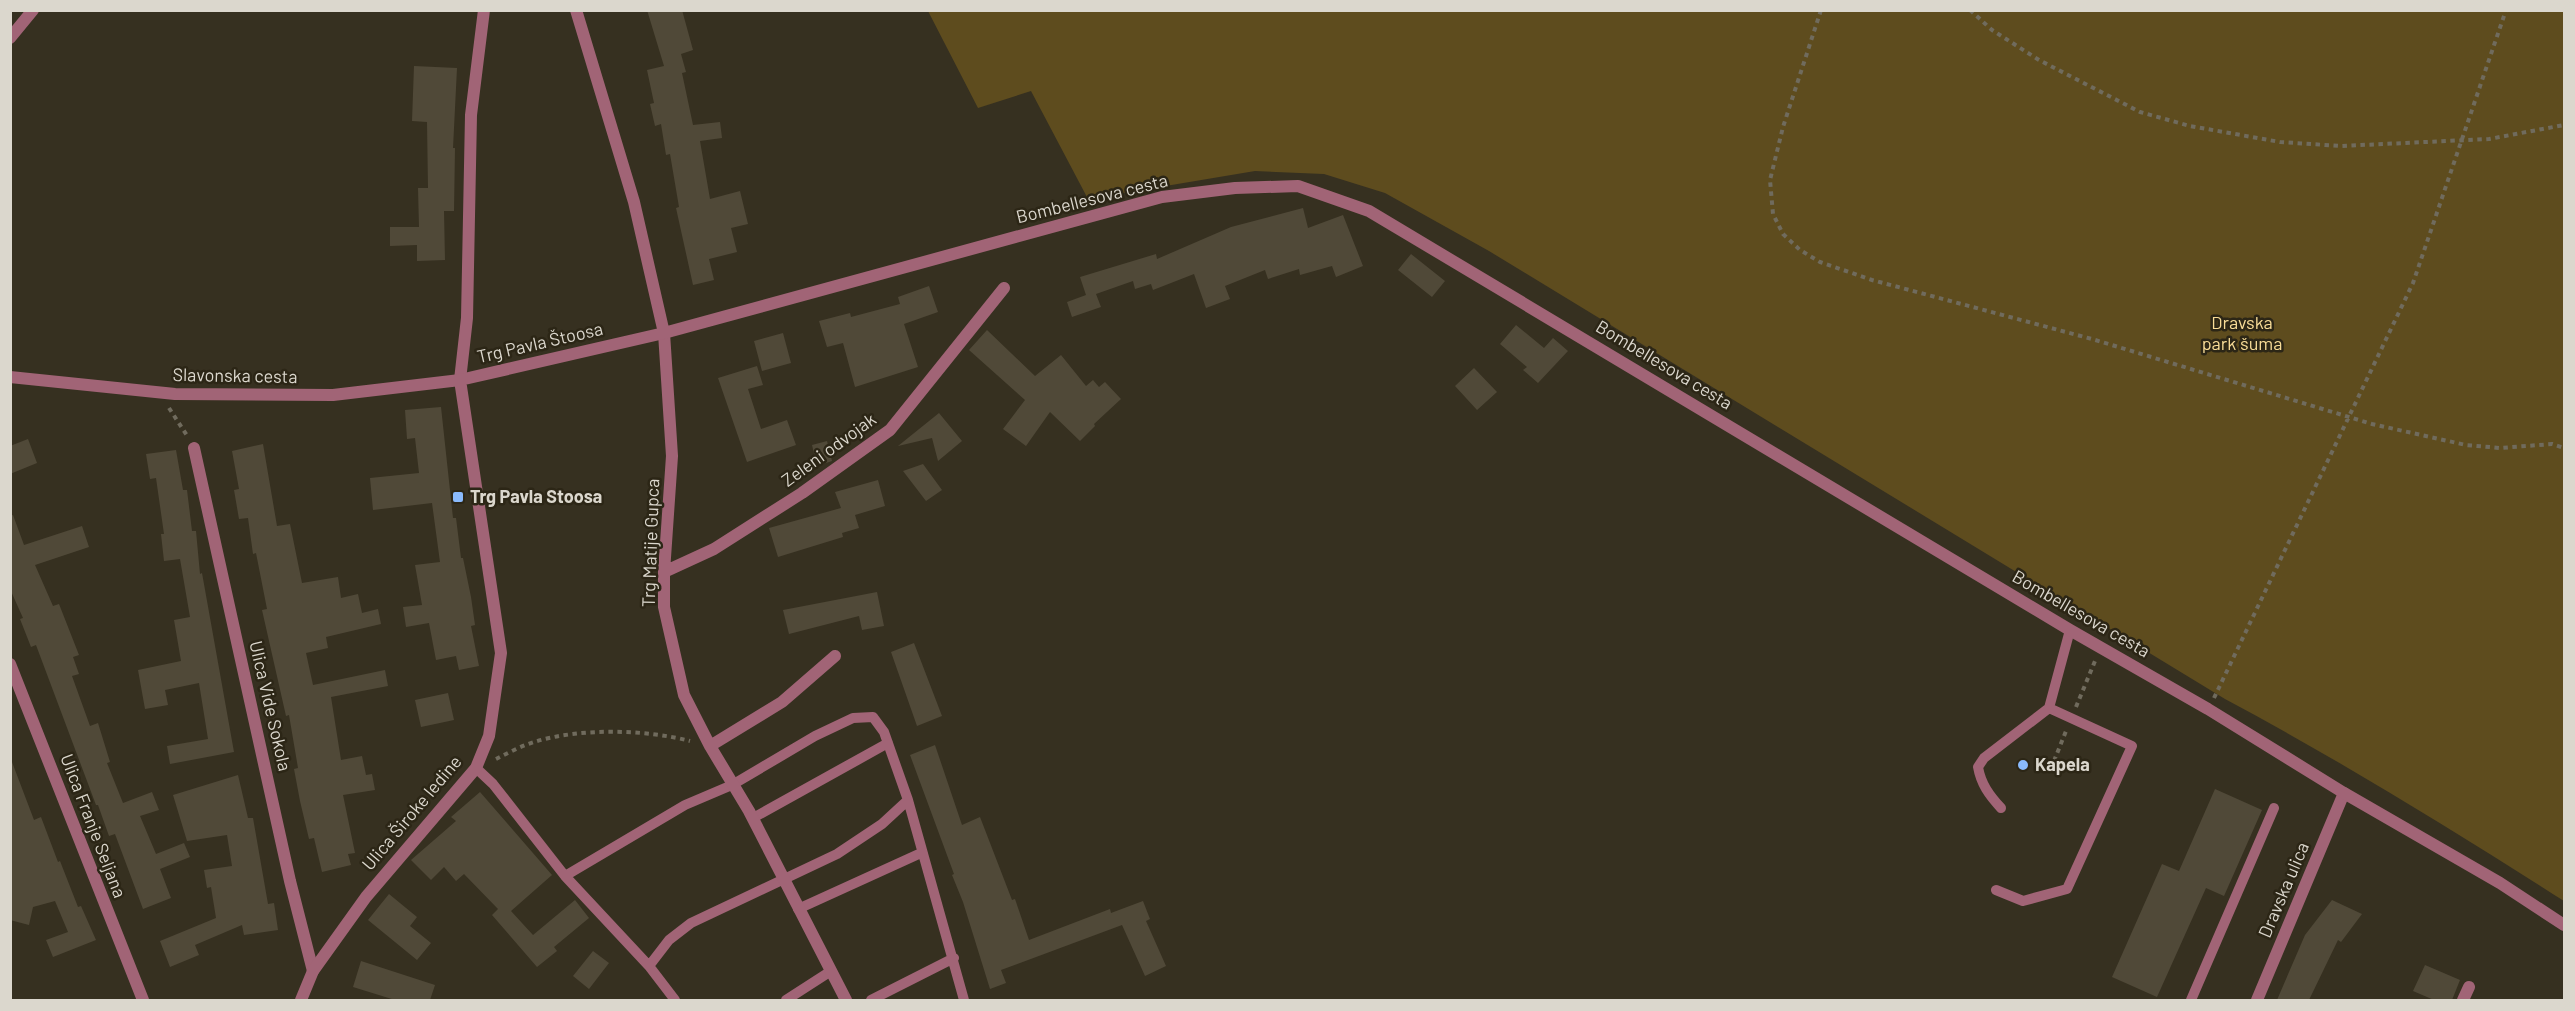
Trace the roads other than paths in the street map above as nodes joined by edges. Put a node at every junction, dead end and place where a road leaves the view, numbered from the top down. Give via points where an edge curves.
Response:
1 (33, 10) edge
2 (484, 10) edge
3 (576, 10) edge
4 (10, 38) edge
5 (1004, 288) dead end
6 (664, 333) junction
7 (10, 377) edge
8 (460, 380) junction
9 (194, 448) dead end
10 (664, 572) junction
11 (2070, 630) junction
12 (835, 656) dead end
13 (10, 664) edge
14 (2049, 708) junction
15 (888, 743) junction
16 (710, 746) junction
17 (476, 768) junction
18 (732, 785) junction
19 (2344, 793) junction
20 (908, 800) junction
21 (2001, 808) dead end
22 (2274, 808) dead end
23 (753, 818) junction
24 (921, 853) junction
25 (565, 876) junction
26 (783, 880) junction
27 (1996, 890) dead end
28 (798, 909) junction
29 (2565, 925) edge
30 (954, 958) junction
31 (649, 966) junction
32 (313, 971) junction
33 (831, 971) junction
34 (2469, 987) dead end
35 (143, 1000) edge
36 (301, 1000) edge
37 (675, 1000) edge
38 (786, 1000) edge
39 (846, 1000) edge
40 (871, 1000) edge
41 (964, 1000) edge
42 (2191, 1000) edge
43 (2257, 1000) edge
44 (2463, 1000) edge

1 - 4 street
2 - 8 street, Trg Pavla Štoosa via 471,115 467,318
3 - 6 street via 634,202
5 - 10 street, Zeleni odvojak via 890,430 714,549
6 - 8 street, Trg Pavla Štoosa
6 - 10 street, Trg Matije Gupca via 672,456
6 - 11 street, Bombellesova cesta via 1162,197 1235,188 1298,186 1369,211
7 - 8 street, Slavonska cesta via 186,394 333,395
8 - 17 street, Ulica Široke ledine via 501,653 489,736
9 - 32 street, Ulica Vide Sokola
10 - 16 street, Trg Matije Gupca via 664,607 684,695
11 - 14 lane
11 - 19 street, Bombellesova cesta
12 - 16 street via 782,702
13 - 35 street, Ulica Franje Seljana
14 - 21 lane via 1984,758 1978,767 1987,793
14 - 27 lane via 2132,746 2067,889 2023,901
15 - 18 lane via 873,717 853,718
15 - 20 lane
15 - 23 lane
16 - 18 street, Trg Matije Gupca
17 - 25 lane
17 - 32 street, Ulica Široke ledine via 366,897
18 - 23 street, Trg Matije Gupca
18 - 25 lane via 685,805
19 - 29 street, Bombellesova cesta
19 - 43 street, Dravska ulica
20 - 24 lane
20 - 26 lane via 882,824 837,854
22 - 42 lane
23 - 26 street, Trg Matije Gupca
24 - 28 lane
24 - 30 lane
25 - 31 lane
26 - 28 street, Trg Matije Gupca
26 - 31 lane via 691,923 669,940
28 - 33 street, Trg Matije Gupca
30 - 40 lane
30 - 41 lane
31 - 37 lane
32 - 36 street, Ulica Široke ledine
33 - 38 lane
33 - 39 street, Trg Matije Gupca
34 - 44 street

